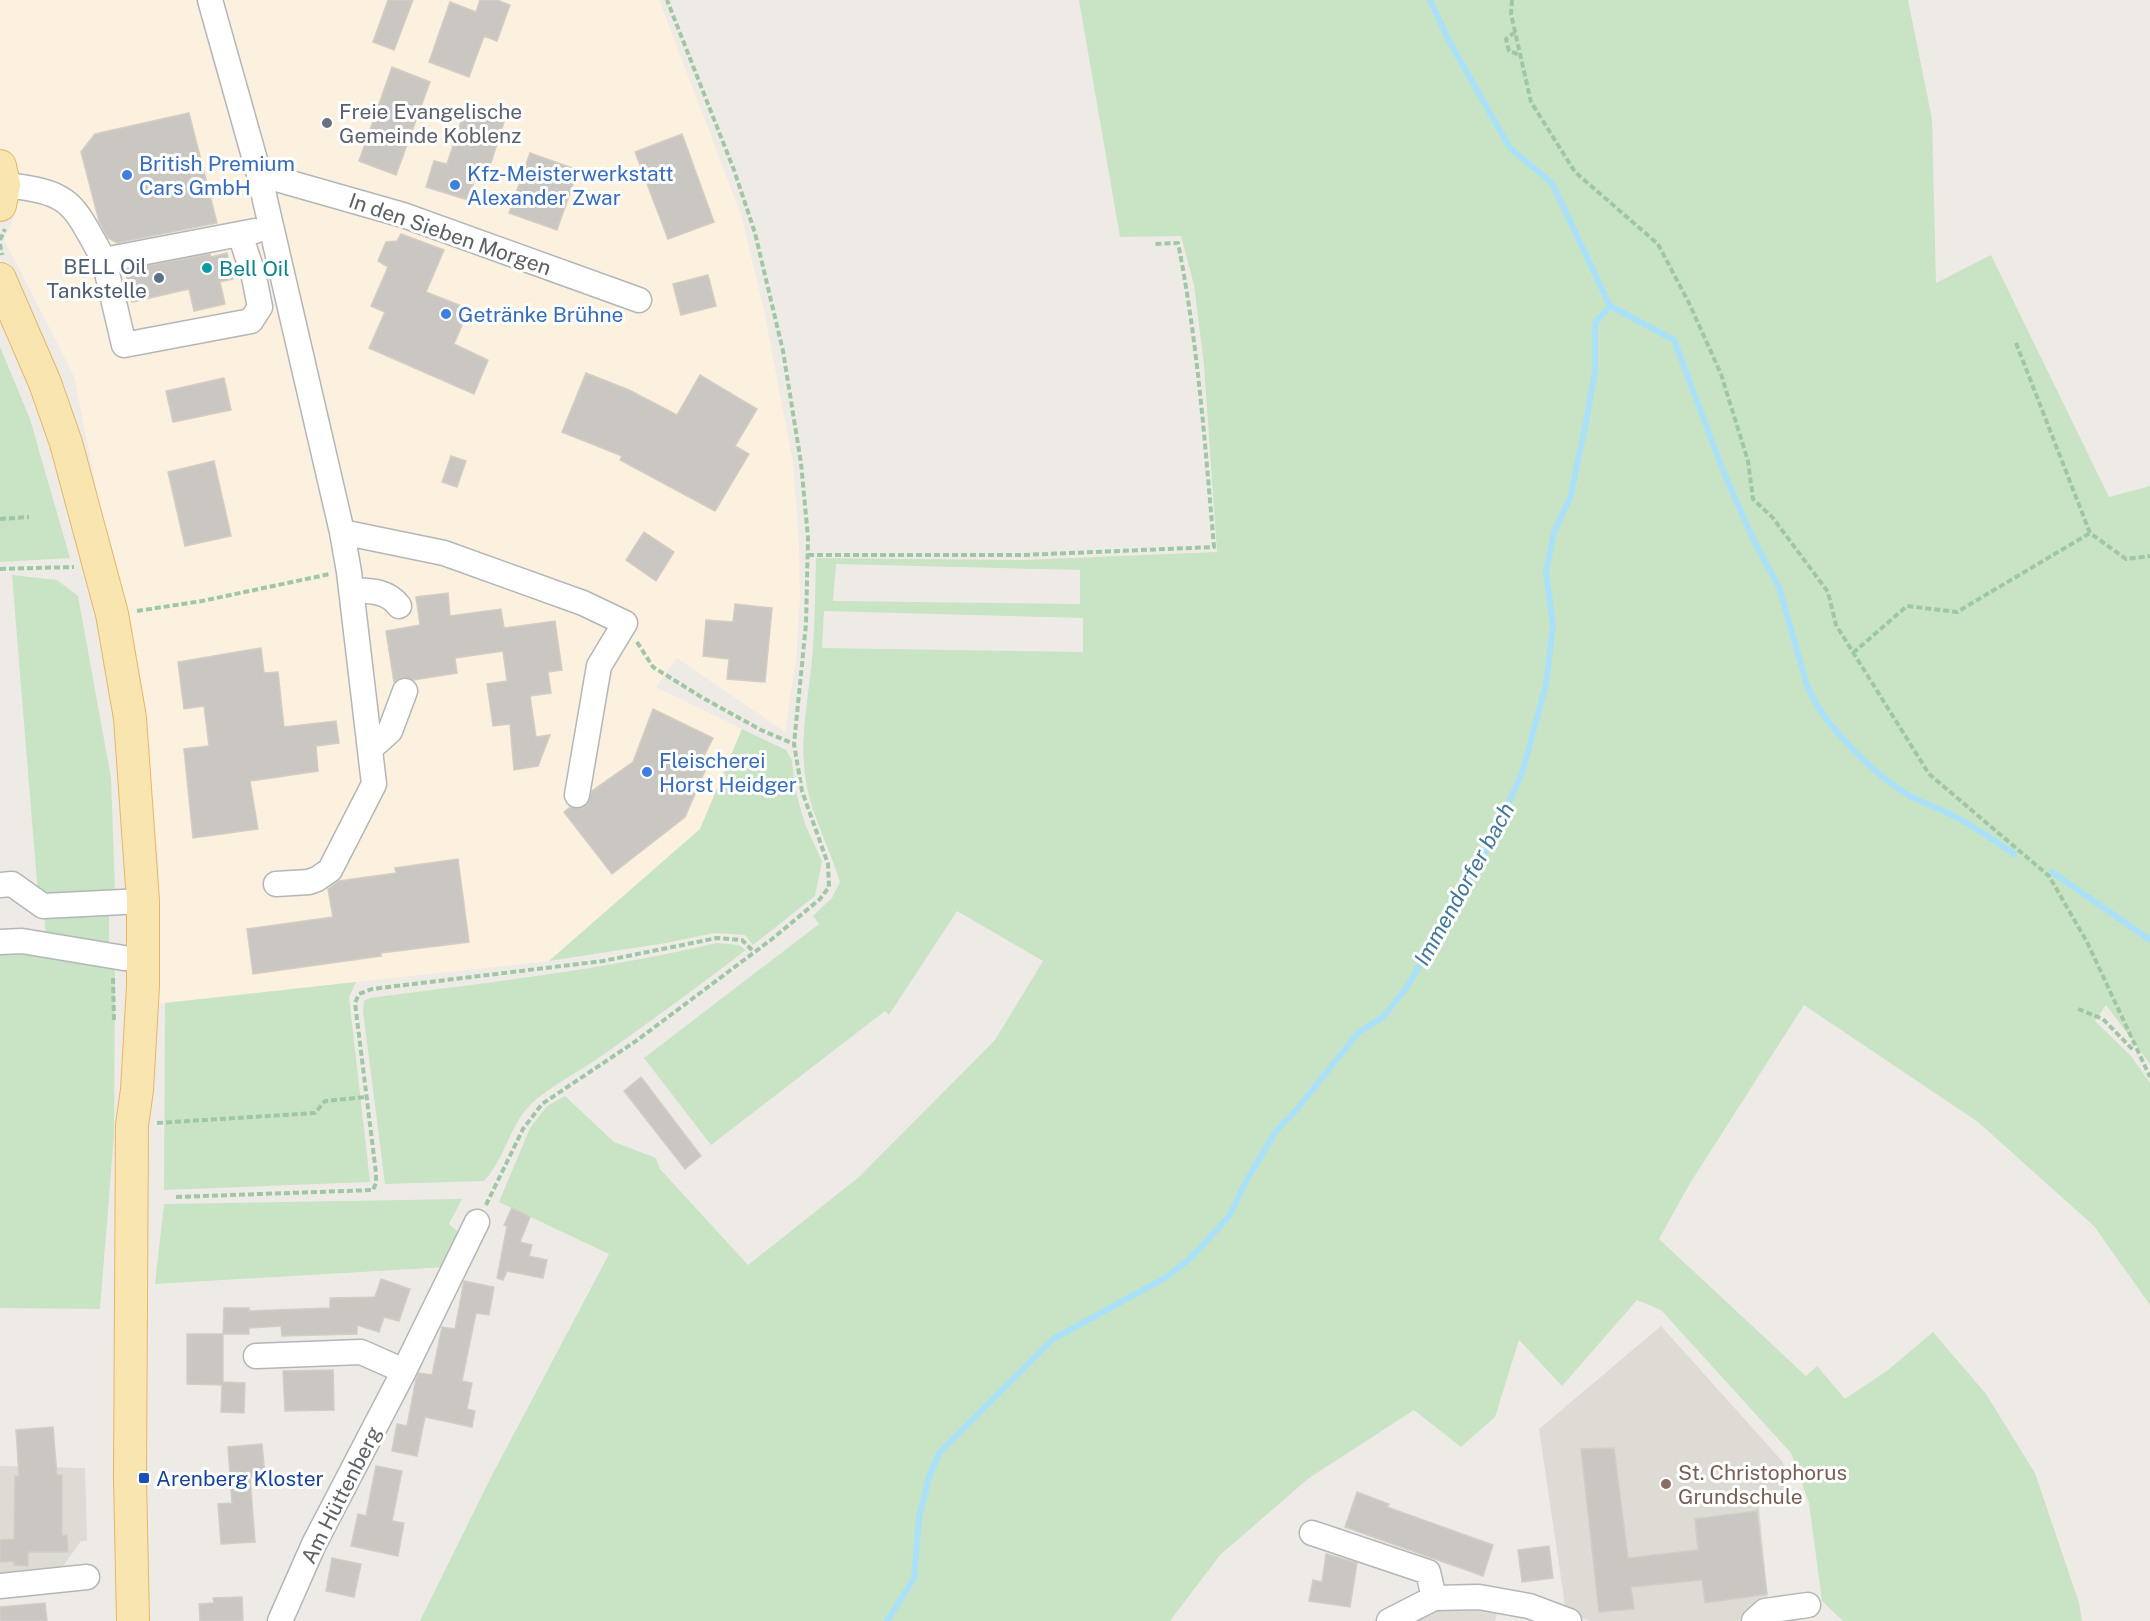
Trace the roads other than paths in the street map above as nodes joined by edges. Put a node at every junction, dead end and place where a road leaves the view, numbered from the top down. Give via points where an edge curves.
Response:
1 (210, 0) edge
2 (259, 174) junction
3 (1, 186) edge
4 (272, 227) junction
5 (240, 234) junction
6 (104, 260) junction
7 (0, 279) edge
8 (639, 300) dead end
9 (0, 315) edge
10 (342, 532) junction
11 (350, 581) junction
12 (399, 606) dead end
13 (405, 691) dead end
14 (370, 749) junction
15 (577, 795) dead end
16 (276, 884) dead end
17 (0, 885) edge
18 (134, 902) junction
19 (0, 942) edge
20 (124, 958) junction
21 (132, 1125) junction
22 (477, 1222) road end
23 (256, 1356) dead end
24 (404, 1371) junction
25 (1312, 1533) dead end
26 (87, 1577) dead end
27 (0, 1586) edge
28 (1434, 1598) junction
29 (1808, 1605) dead end
30 (133, 1621) edge
31 (280, 1621) edge
32 (1389, 1621) edge
33 (1569, 1621) edge
34 (1754, 1621) edge

1 - 2 street
2 - 4 street
2 - 8 street, In den Sieben Morgen via 403,215
3 - 6 street via 38,189 64,200 78,214
4 - 5 street
4 - 10 street
5 - 6 street
5 - 6 street via 260,307 251,321 124,345
7 - 18 main road via 56,412 112,614 130,718
9 - 18 main road via 48,425 86,567 123,768 125,838
10 - 11 street
10 - 15 street via 444,553 583,603 625,623 600,666
11 - 12 street via 393,598
11 - 14 street
13 - 14 street via 390,731
14 - 16 street via 374,784 330,870 309,882
17 - 18 street via 12,884 43,906
18 - 20 main road
18 - 21 main road via 142,986
19 - 20 street via 22,941
20 - 21 main road
21 - 30 main road
22 - 24 street, Am Hüttenberg
23 - 24 street via 361,1352
24 - 31 street, Am Hüttenberg via 314,1544
25 - 28 street via 1428,1572
26 - 27 street
28 - 32 street
28 - 33 street via 1479,1598 1529,1606
29 - 34 street via 1765,1611

